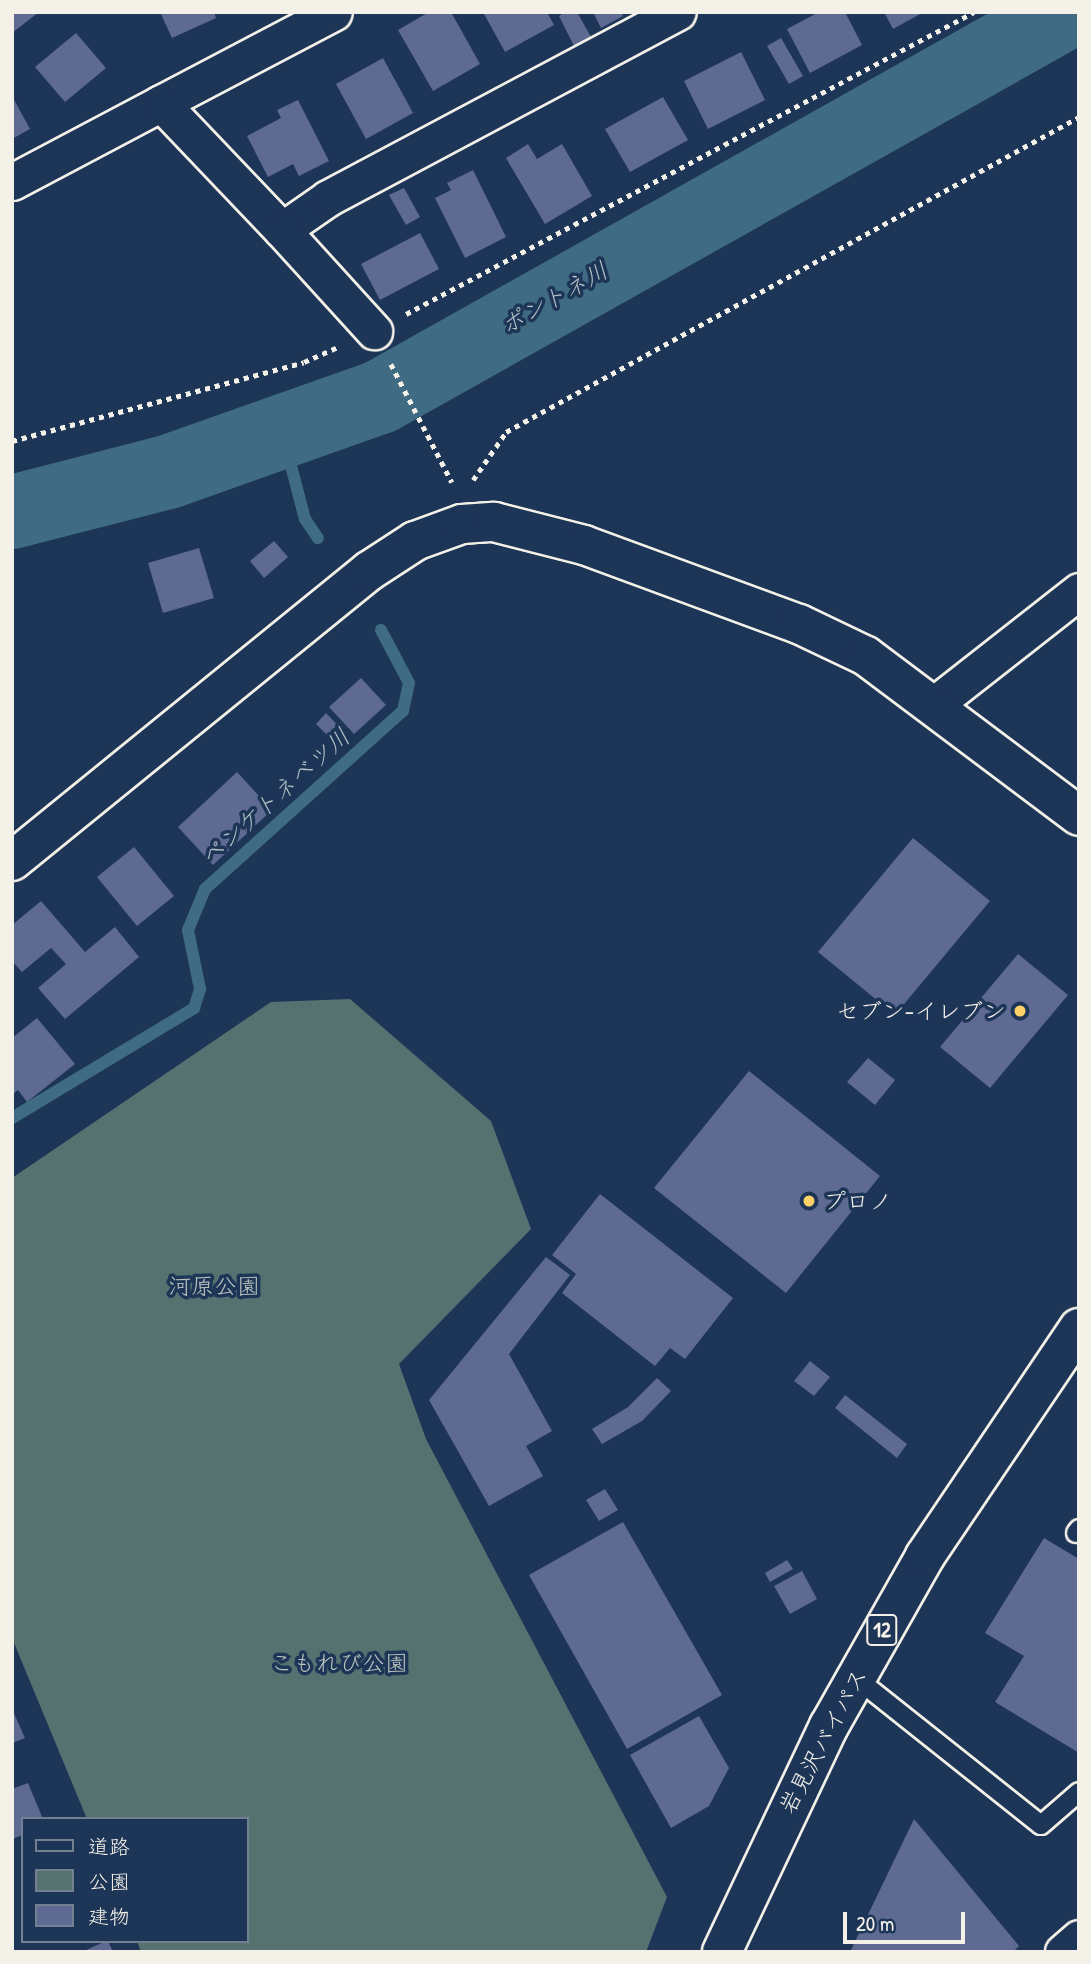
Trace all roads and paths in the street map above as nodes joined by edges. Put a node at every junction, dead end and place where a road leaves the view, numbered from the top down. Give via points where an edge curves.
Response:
1 (334, 12) edge
2 (678, 12) edge
3 (974, 12) edge
4 (161, 103) junction
5 (1079, 117) edge
6 (12, 182) edge
7 (282, 230) junction
8 (380, 343) junction
9 (12, 441) edge
10 (473, 480) dead end
11 (452, 482) dead end
12 (1079, 591) edge
13 (935, 704) junction
14 (1079, 816) edge
15 (12, 861) edge
16 (1079, 1328) edge
17 (856, 1678) junction
18 (1079, 1792) edge
19 (1079, 1938) edge
20 (722, 1952) edge
21 (1063, 1952) edge

1 - 4 street
2 - 7 street via 328,198
3 - 8 path
4 - 6 street
4 - 7 street
5 - 10 path via 506,432
7 - 8 street
8 - 9 path
8 - 11 path
12 - 13 street
13 - 14 main road
13 - 15 main road via 866,656 739,601 536,528 462,524 415,541 369,571
16 - 17 main road, 岩見沢バイパス / 12 via 938,1534
17 - 18 lane via 1041,1825
17 - 20 main road, 岩見沢バイパス / 12 via 781,1819
19 - 21 street

